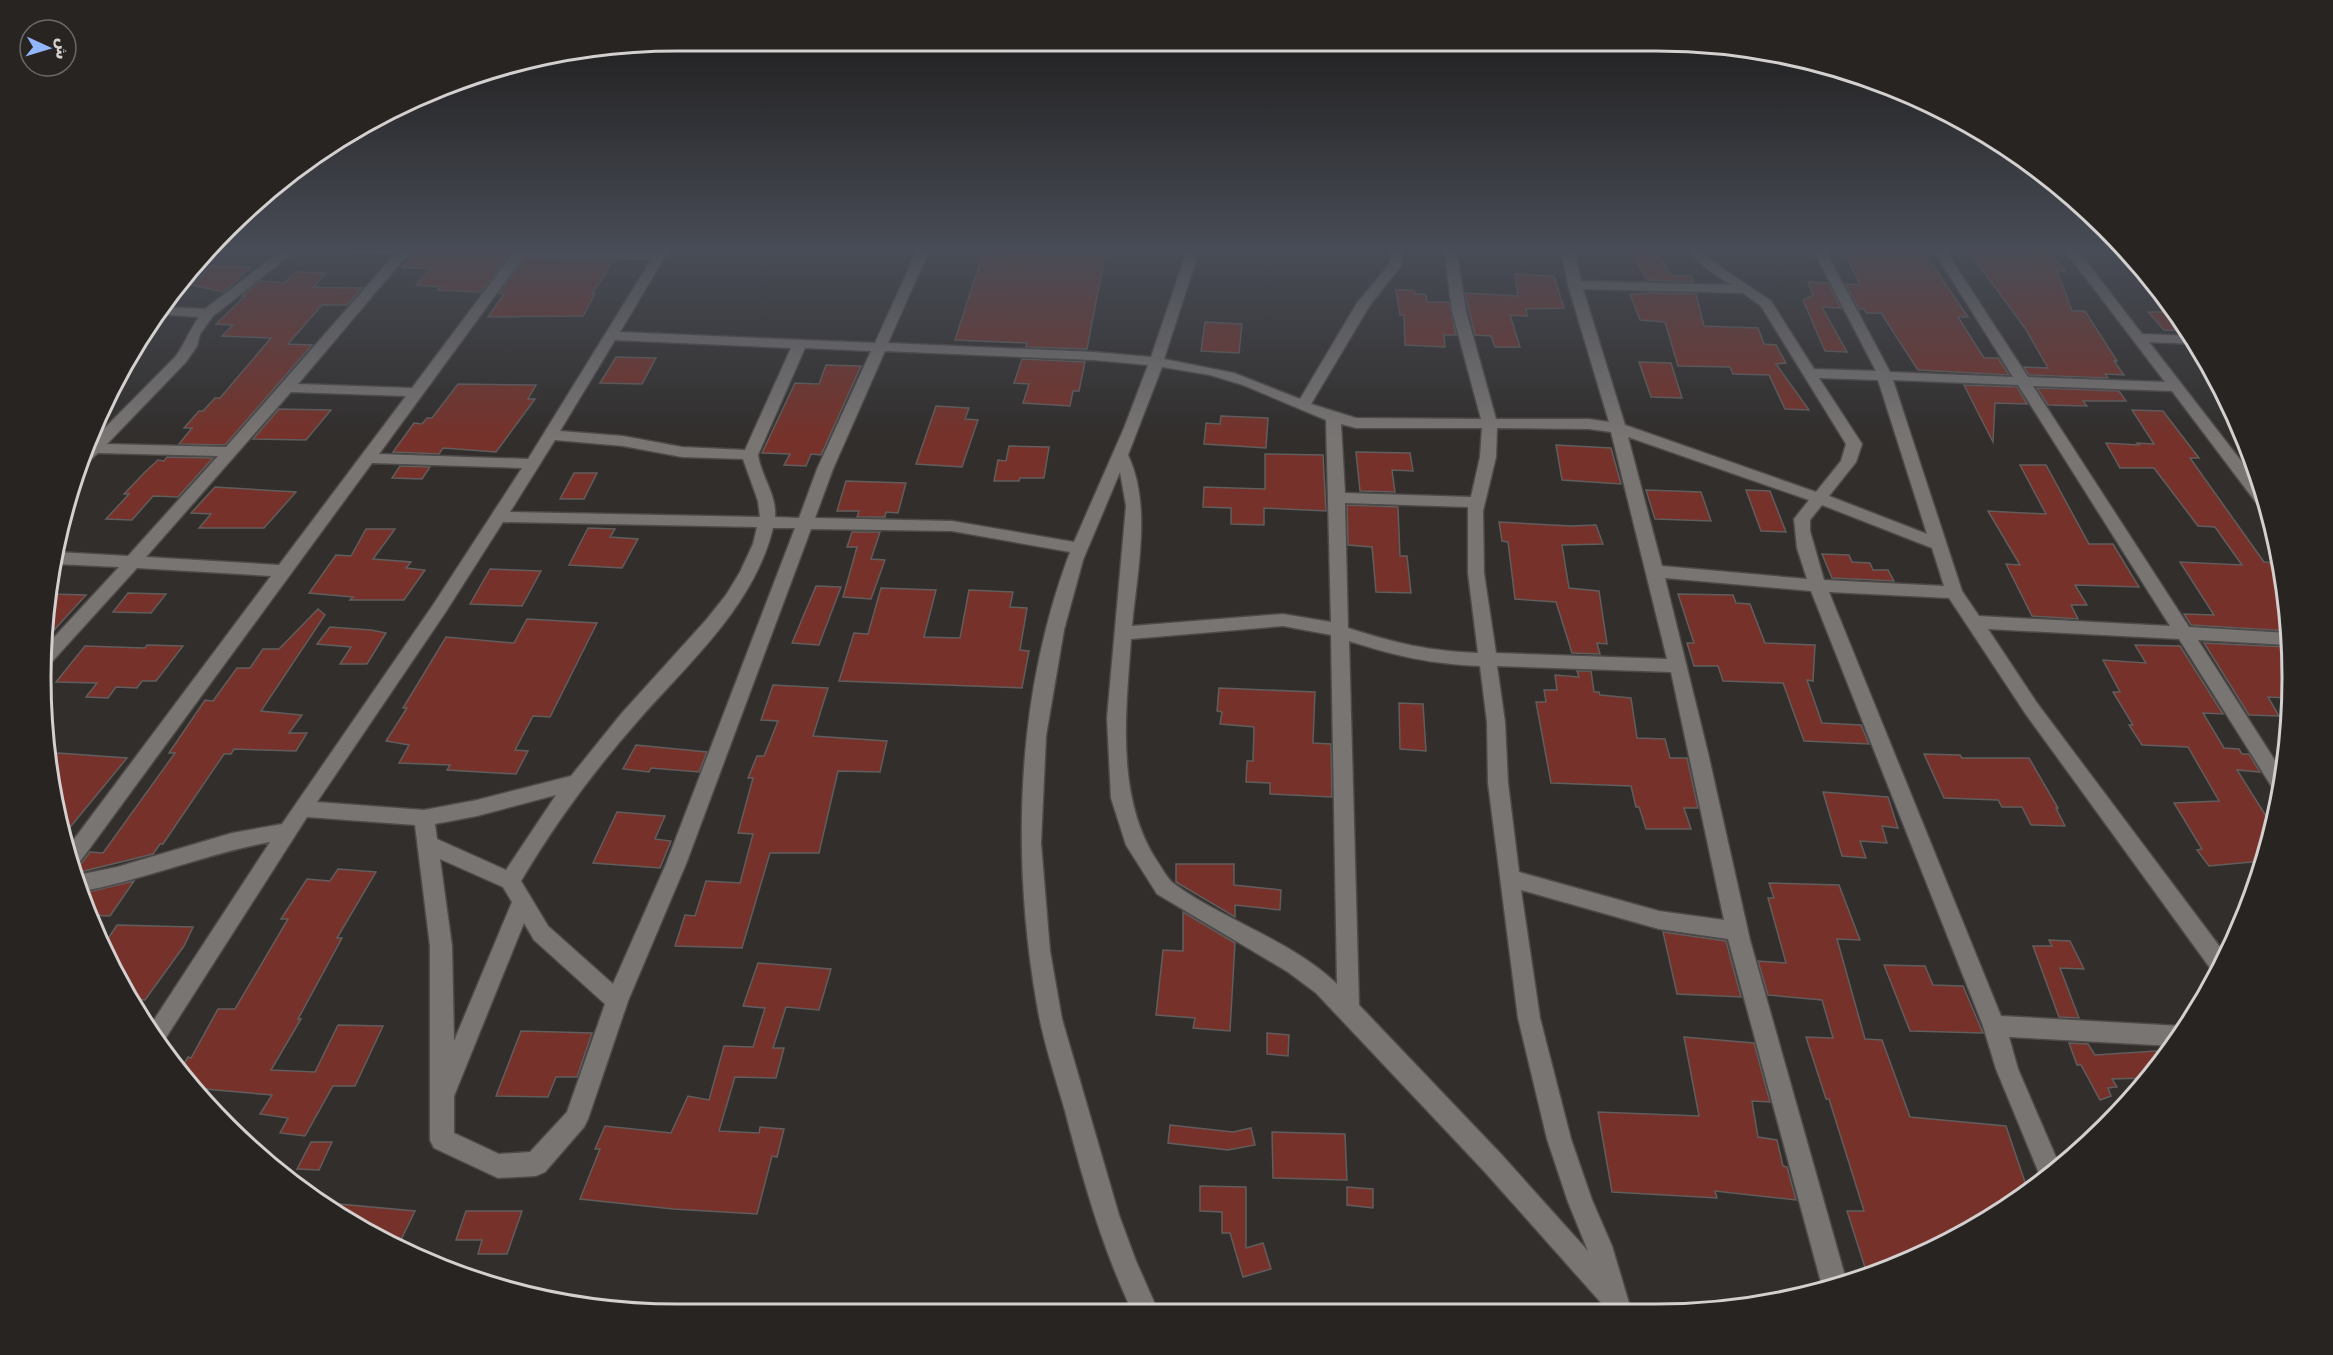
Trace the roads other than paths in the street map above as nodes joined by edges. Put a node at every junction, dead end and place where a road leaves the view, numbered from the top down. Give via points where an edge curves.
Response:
1 (212, 311) edge
2 (353, 311) edge
3 (475, 311) edge
4 (627, 311) edge
5 (897, 311) edge
6 (1174, 311) edge
7 (1359, 311) edge
8 (1459, 311) edge
9 (1583, 311) edge
10 (1771, 311) edge
11 (1851, 311) edge
12 (1977, 311) edge
13 (2119, 311) edge
14 (169, 312) edge
15 (208, 314) junction
16 (612, 336) junction
17 (2140, 338) junction
18 (2183, 340) edge
19 (800, 344) junction
20 (881, 347) junction
21 (1158, 361) junction
22 (1808, 373) junction
23 (1884, 375) junction
24 (2021, 381) junction
25 (2176, 387) junction
26 (287, 388) junction
27 (414, 392) junction
28 (1303, 406) junction
29 (1333, 418) junction
30 (1490, 424) junction
31 (1617, 428) junction
32 (551, 435) junction
33 (96, 446) edge
34 (95, 448) edge
35 (231, 452) junction
36 (750, 455) junction
37 (1120, 456) junction
38 (367, 458) junction
39 (533, 464) junction
40 (2252, 485) edge
41 (1337, 498) junction
42 (1819, 499) junction
43 (1477, 502) junction
44 (498, 517) junction
45 (767, 522) junction
46 (805, 522) junction
47 (1937, 544) junction
48 (1078, 548) junction
49 (62, 558) edge
50 (132, 562) junction
51 (283, 571) junction
52 (1655, 571) junction
53 (1818, 586) junction
54 (1954, 592) junction
55 (1972, 622) junction
56 (1340, 630) junction
57 (2181, 632) junction
58 (1124, 633) junction
59 (2281, 638) edge
60 (52, 650) edge
61 (1489, 661) junction
62 (1677, 666) junction
63 (2274, 775) edge
64 (576, 782) junction
65 (302, 808) junction
66 (424, 818) junction
67 (287, 831) junction
68 (427, 843) junction
69 (76, 852) edge
70 (1509, 878) junction
71 (85, 882) edge
72 (510, 882) junction
73 (522, 902) junction
74 (1737, 931) junction
75 (2216, 958) edge
76 (617, 1001) junction
77 (1348, 1009) junction
78 (1994, 1026) junction
79 (160, 1030) edge
80 (2169, 1035) edge
81 (442, 1097) junction
82 (2048, 1166) edge
83 (1833, 1278) edge
84 (1142, 1304) edge
85 (1615, 1304) edge
86 (1617, 1304) edge

1 - 15 street
2 - 26 street
3 - 27 street
4 - 16 street
5 - 20 street
6 - 21 street
7 - 28 street
8 - 30 street
9 - 31 street
10 - 22 street
11 - 23 street
12 - 24 street
13 - 17 street
14 - 15 street
15 - 33 street via 182,359
16 - 19 street
16 - 32 street
17 - 18 street
17 - 25 street
19 - 20 street
19 - 36 street
20 - 21 street
20 - 46 street
21 - 28 street via 1248,382
21 - 37 street
22 - 23 street
22 - 42 street via 1854,444 1848,462
23 - 24 street
23 - 47 street
24 - 25 street
24 - 57 street
25 - 40 street
26 - 27 street
26 - 35 street
27 - 38 street
28 - 29 street
29 - 30 street via 1356,423
29 - 41 street
30 - 31 street via 1589,424
30 - 43 street via 1488,457
31 - 42 street
31 - 52 street
32 - 36 street via 623,441 682,452
32 - 39 street
34 - 35 street
35 - 50 street
36 - 45 street via 751,472 766,500
37 - 48 street
37 - 58 street via 1128,472 1134,506
38 - 39 street
38 - 51 street
39 - 44 street
41 - 43 street
41 - 56 street
42 - 47 street
42 - 53 street via 1804,514 1801,524
43 - 61 street via 1476,573
44 - 45 street
44 - 65 street
45 - 46 street
45 - 64 street via 753,565 726,608
46 - 48 street via 967,527
46 - 76 street via 715,764
47 - 54 street
48 - 84 street via 1055,636 1038,727 1030,872 1049,1008 1095,1180
49 - 50 street
50 - 51 street
50 - 60 street
51 - 69 street
52 - 53 street
52 - 62 street
53 - 54 street
53 - 78 street
54 - 55 street
55 - 57 street
55 - 75 street
56 - 58 street via 1266,620
56 - 61 street via 1419,656
56 - 77 street
57 - 59 street
57 - 63 street
58 - 77 street via 1116,751 1121,798 1136,845 1164,888 1296,965
61 - 62 street
61 - 70 street
62 - 74 street
64 - 66 street
64 - 72 street via 526,852
65 - 66 street
65 - 67 street
66 - 68 street
67 - 71 street via 231,841
67 - 79 street
68 - 72 street
68 - 81 street via 441,946
70 - 74 street via 1659,921
70 - 86 street via 1529,1018 1558,1139
72 - 73 street
73 - 76 street via 541,933
73 - 81 street
74 - 83 street
76 - 81 street via 576,1119 536,1164 498,1166 442,1140
77 - 85 street via 1492,1162
78 - 80 street
78 - 82 street via 2007,1069

